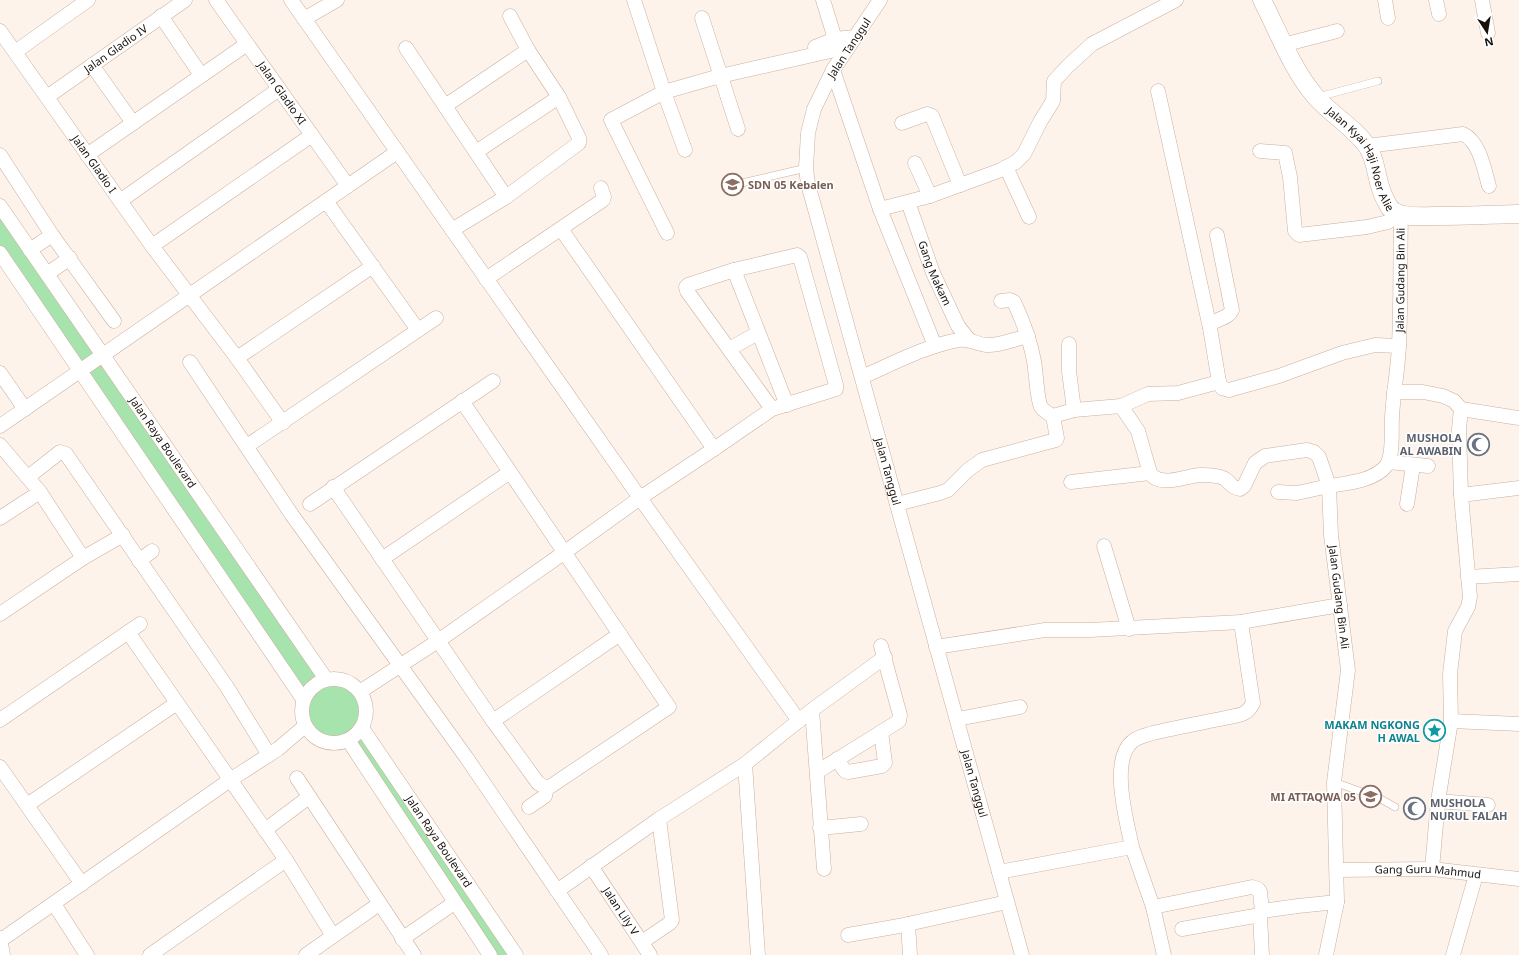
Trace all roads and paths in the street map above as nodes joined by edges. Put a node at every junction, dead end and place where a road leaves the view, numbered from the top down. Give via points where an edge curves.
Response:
1 (88, 0) edge
2 (185, 0) edge
3 (216, 0) edge
4 (291, 0) edge
5 (337, 0) edge
6 (634, 0) edge
7 (823, 0) edge
8 (880, 0) edge
9 (1176, 0) edge
10 (1262, 0) edge
11 (1385, 0) edge
12 (1482, 0) edge
13 (161, 16) junction
14 (510, 16) dead end
15 (702, 18) dead end
16 (1388, 18) dead end
17 (304, 19) junction
18 (0, 31) edge
19 (1337, 31) dead end
20 (1488, 33) dead end
21 (834, 39) junction
22 (852, 42) junction
23 (247, 44) junction
24 (1283, 45) junction
25 (406, 48) dead end
26 (528, 50) junction
27 (14, 52) junction
28 (798, 57) junction
29 (92, 65) junction
30 (833, 70) junction
31 (201, 75) junction
32 (720, 76) junction
33 (1378, 81) dead end
34 (279, 89) junction
35 (1158, 91) dead end
36 (664, 92) junction
37 (47, 97) junction
38 (559, 97) junction
39 (1316, 97) junction
40 (445, 106) junction
41 (133, 123) junction
42 (902, 123) dead end
43 (738, 129) dead end
44 (312, 136) junction
45 (1366, 146) junction
46 (685, 150) dead end
47 (1260, 150) dead end
48 (397, 152) junction
49 (476, 152) junction
50 (87, 155) junction
51 (1, 159) edge
52 (915, 163) dead end
53 (1006, 167) junction
54 (806, 168) junction
55 (728, 179) dead end
56 (960, 185) junction
57 (348, 186) junction
58 (1489, 186) dead end
59 (601, 188) dead end
60 (930, 196) junction
61 (506, 197) junction
62 (120, 201) junction
63 (326, 201) junction
64 (908, 202) junction
65 (0, 206) edge
66 (880, 209) junction
67 (1399, 214) junction
68 (1519, 214) edge
69 (1029, 217) dead end
70 (561, 229) junction
71 (452, 230) junction
72 (667, 234) dead end
73 (52, 235) junction
74 (1217, 235) dead end
75 (152, 246) junction
76 (30, 250) junction
77 (0, 253) edge
78 (70, 258) junction
79 (372, 266) junction
80 (734, 270) junction
81 (47, 274) junction
82 (486, 279) junction
83 (190, 295) junction
84 (1001, 300) dead end
85 (436, 318) dead end
86 (114, 321) dead end
87 (1210, 328) junction
88 (418, 330) junction
89 (758, 333) junction
90 (1028, 336) junction
91 (969, 340) junction
92 (1069, 344) dead end
93 (935, 346) junction
94 (1399, 346) junction
95 (729, 349) junction
96 (103, 355) junction
97 (237, 358) junction
98 (190, 362) dead end
99 (80, 371) junction
100 (0, 373) edge
101 (862, 377) junction
102 (493, 381) dead end
103 (1219, 382) junction
104 (1394, 392) junction
105 (462, 401) junction
106 (787, 405) junction
107 (1121, 406) junction
108 (25, 408) junction
109 (772, 409) junction
110 (1461, 409) junction
111 (1074, 410) junction
112 (1053, 416) junction
113 (1519, 418) edge
114 (283, 423) junction
115 (0, 426) edge
116 (0, 445) edge
117 (247, 446) junction
118 (714, 449) junction
119 (1389, 462) junction
120 (1413, 466) junction
121 (1428, 466) dead end
122 (510, 472) junction
123 (1150, 473) junction
124 (28, 477) junction
125 (1071, 482) dead end
126 (1330, 486) junction
127 (333, 487) junction
128 (1519, 488) edge
129 (40, 492) junction
130 (1278, 492) dead end
131 (1461, 495) junction
132 (640, 498) junction
133 (310, 504) dead end
134 (897, 504) junction
135 (1407, 504) dead end
136 (0, 518) edge
137 (123, 535) junction
138 (1104, 546) dead end
139 (152, 551) dead end
140 (565, 552) junction
141 (83, 558) junction
142 (382, 559) junction
143 (139, 561) junction
144 (1519, 574) edge
145 (1468, 577) junction
146 (1340, 605) junction
147 (0, 614) edge
148 (1241, 622) junction
149 (140, 624) dead end
150 (1128, 628) junction
151 (128, 632) junction
152 (620, 634) junction
153 (438, 640) junction
154 (936, 647) junction
155 (400, 665) junction
156 (326, 679) junction
157 (361, 691) junction
158 (303, 699) junction
159 (177, 702) junction
160 (1020, 707) dead end
161 (812, 710) junction
162 (958, 719) junction
163 (0, 720) edge
164 (493, 721) junction
165 (800, 721) junction
166 (1451, 721) junction
167 (1519, 724) edge
168 (305, 726) junction
169 (362, 728) junction
170 (881, 732) junction
171 (348, 740) junction
172 (269, 755) junction
173 (837, 759) junction
174 (745, 764) junction
175 (0, 767) edge
176 (817, 772) junction
177 (297, 778) dead end
178 (230, 780) junction
179 (1334, 782) junction
180 (547, 787) junction
181 (309, 797) junction
182 (1438, 801) junction
183 (27, 805) junction
184 (1488, 805) dead end
185 (529, 807) dead end
186 (1395, 807) dead end
187 (659, 819) junction
188 (861, 824) dead end
189 (820, 828) junction
190 (265, 830) junction
191 (1132, 846) junction
192 (286, 860) junction
193 (591, 866) junction
194 (824, 869) dead end
195 (1432, 869) junction
196 (1006, 870) junction
197 (1337, 870) junction
198 (1476, 875) junction
199 (1519, 879) edge
200 (82, 884) junction
201 (557, 891) junction
202 (1007, 902) junction
203 (1337, 902) junction
204 (454, 903) junction
205 (54, 904) junction
206 (379, 904) junction
207 (1153, 907) junction
208 (1261, 913) junction
209 (908, 924) junction
210 (1182, 929) dead end
211 (333, 936) junction
212 (848, 936) dead end
213 (1, 939) edge
214 (402, 939) junction
215 (642, 942) junction
216 (3, 955) edge
217 (87, 955) edge
218 (150, 955) edge
219 (306, 955) edge
220 (414, 955) edge
221 (490, 955) edge
222 (516, 955) edge
223 (601, 955) edge
224 (650, 955) edge
225 (758, 955) edge
226 (910, 955) edge
227 (1022, 955) edge
228 (1164, 955) edge
229 (1262, 955) edge
230 (1326, 955) edge
231 (1453, 955) edge

1 - 27 street
2 - 13 street, Jalan Gladio IV
3 - 23 street, Jalan Gladio XI
4 - 17 street
5 - 17 street
6 - 36 street
7 - 21 street
8 - 22 street, Jalan Tanggul
9 - 53 street via 1092,44 1068,66 1054,81 1053,100 1024,154
10 - 24 street, Jalan Kyai Haji Noer Alie
11 - 16 street
12 - 20 street
13 - 29 street, Jalan Gladio IV
13 - 31 street
14 - 26 street
15 - 32 street
17 - 48 street
18 - 27 street, Jalan Gladio I
19 - 24 street
21 - 22 street
21 - 28 street
22 - 28 street
22 - 30 street, Jalan Tanggul
23 - 31 street
23 - 34 street, Jalan Gladio XI
24 - 39 street, Jalan Kyai Haji Noer Alie via 1294,67
25 - 40 street
26 - 38 street
26 - 40 street
27 - 37 street, Jalan Gladio I
28 - 32 street
29 - 37 street, Jalan Gladio IV
29 - 41 street
30 - 54 street, Jalan Tanggul via 814,109 808,133
30 - 66 street
31 - 41 street
32 - 36 street
32 - 43 street
33 - 39 lane
34 - 44 street, Jalan Gladio XI
34 - 62 street
35 - 87 street
36 - 46 street
36 - 72 street via 611,120
37 - 50 street, Jalan Gladio I
38 - 49 street
38 - 61 street via 579,143
39 - 45 street, Jalan Kyai Haji Noer Alie
40 - 49 street
41 - 50 street
42 - 56 street via 927,114 932,116
44 - 57 street, Jalan Gladio XI
44 - 75 street
45 - 58 street via 1463,134 1469,137 1477,148
45 - 67 street, Jalan Kyai Haji Noer Alie via 1371,154 1381,194 1390,209
47 - 67 street via 1285,154 1295,231 1299,235 1367,227 1388,222
48 - 57 street
48 - 71 street
49 - 61 street
50 - 62 street, Jalan Gladio I
51 - 73 street
52 - 60 street
53 - 56 street
53 - 69 street
54 - 55 lane via 742,182
54 - 101 street, Jalan Tanggul via 808,184
56 - 60 street
57 - 63 street
59 - 70 street via 603,200
60 - 64 street
61 - 71 street
62 - 75 street, Jalan Gladio I
63 - 79 street
63 - 83 street
64 - 66 street
64 - 91 street, Gang Makam via 933,273 958,326
65 - 76 street, Jalan Raya Boulevard
66 - 93 street
67 - 68 street, Jalan Kyai Haji Noer Alie
67 - 94 street, Jalan Gudang Bin Ali
70 - 82 street
70 - 118 street
71 - 82 street
73 - 76 street
73 - 78 street
74 - 87 street via 1232,310 1227,316 1212,322
75 - 83 street, Jalan Gladio I
76 - 81 street, Jalan Raya Boulevard
77 - 99 street
78 - 81 street
78 - 86 street
79 - 88 street
79 - 97 street
80 - 89 street
80 - 95 street via 686,287
80 - 106 street via 794,254 800,257 836,389
81 - 96 street, Jalan Raya Boulevard
82 - 132 street
83 - 96 street
83 - 97 street, Jalan Gladio I
84 - 90 street via 1014,302
85 - 88 street
87 - 103 street
88 - 114 street
89 - 95 street
89 - 106 street
90 - 91 street via 987,345
90 - 112 street via 1038,400 1046,412
91 - 93 street
92 - 111 street
93 - 101 street
94 - 103 street via 1375,345 1342,353 1279,376 1229,390 1222,388
94 - 104 street, Jalan Gudang Bin Ali
95 - 109 street
96 - 99 street
96 - 156 street, Jalan Raya Boulevard
97 - 114 street, Jalan Gladio I
98 - 117 street
99 - 108 street
99 - 158 street
100 - 108 street
101 - 134 street, Jalan Tanggul
102 - 105 street
103 - 107 street via 1178,393 1148,394
104 - 110 street via 1423,392 1443,396 1454,401
104 - 119 street, Jalan Gudang Bin Ali
105 - 122 street
105 - 127 street
106 - 109 street
107 - 111 street
107 - 123 street via 1138,431
108 - 115 street
109 - 118 street
110 - 113 street
110 - 131 street
111 - 112 street
112 - 134 street via 1056,440 982,460 972,466 948,490
114 - 117 street
116 - 124 street
117 - 155 street via 292,515
118 - 132 street
119 - 120 street
119 - 126 street via 1373,476
120 - 121 street
120 - 135 street
122 - 140 street
122 - 142 street
123 - 125 street
123 - 126 street via 1153,478 1158,479 1199,475 1220,476 1233,488 1240,489 1255,464 1265,456 1307,450 1314,452 1318,457
124 - 129 street
124 - 137 street via 60,452 64,453
126 - 130 street via 1297,493
126 - 146 street, Jalan Gudang Bin Ali via 1331,535
127 - 133 street
127 - 142 street
128 - 131 street
129 - 136 street
129 - 141 street
131 - 145 street
132 - 140 street
132 - 165 street
134 - 154 street, Jalan Tanggul
137 - 141 street
137 - 143 street
138 - 150 street
139 - 143 street
140 - 152 street
140 - 153 street
141 - 147 street
142 - 153 street
143 - 172 street via 227,687
144 - 145 street
145 - 166 street via 1468,607 1455,632 1451,667
146 - 148 street
146 - 179 street, Jalan Gudang Bin Ali via 1348,670
148 - 150 street
148 - 191 street via 1253,703 1249,710 1246,713 1140,737 1133,740 1125,751 1121,766 1122,793
149 - 151 street
150 - 154 street via 1044,630
151 - 159 street
151 - 163 street
152 - 164 street
152 - 180 street via 669,707
153 - 155 street
153 - 164 street
154 - 162 street, Jalan Tanggul
155 - 157 street
155 - 201 street
156 - 157 street via 339,678 351,682
156 - 158 street via 312,686
157 - 169 street via 367,709
158 - 168 street via 301,713
159 - 178 street
159 - 183 street
160 - 162 street
161 - 165 street
161 - 170 street via 883,652 900,715 897,723
161 - 176 street
162 - 196 street, Jalan Tanggul
164 - 180 street via 538,783
165 - 174 street
166 - 167 street
166 - 182 street
168 - 171 street via 316,738 327,742
168 - 172 street
169 - 171 street
169 - 222 street, Jalan Raya Boulevard
170 - 173 street
170 - 173 street via 885,758 882,766 848,772
171 - 204 street, Jalan Raya Boulevard
172 - 178 street
173 - 176 street
174 - 187 street
174 - 225 street
175 - 183 street
176 - 189 street
177 - 181 street
178 - 190 street
178 - 200 street
179 - 186 lane via 1379,798
179 - 197 street, Jalan Gudang Bin Ali
180 - 185 street via 545,796
181 - 190 street
181 - 206 street
182 - 184 street
182 - 195 street
183 - 200 street
187 - 193 street
187 - 215 street via 672,920
188 - 189 street
189 - 194 street
190 - 192 street
191 - 196 street
191 - 207 street
192 - 211 street
192 - 218 street
193 - 201 street
193 - 215 street, Jalan Lily V
195 - 197 street, Gang Guru Mahmud
195 - 198 street, Gang Guru Mahmud
196 - 202 street, Jalan Tanggul
197 - 203 street, Jalan Gudang Bin Ali
198 - 199 street, Gang Guru Mahmud
198 - 231 street
200 - 205 street
201 - 223 street
202 - 209 street
202 - 227 street, Jalan Tanggul
203 - 208 street
203 - 230 street, Jalan Gudang Bin Ali
204 - 214 street
204 - 221 street, Jalan Raya Boulevard
205 - 213 street
205 - 217 street
206 - 211 street
206 - 214 street
207 - 208 street via 1252,887 1260,892
207 - 228 street
208 - 210 street
208 - 229 street
209 - 212 street
209 - 226 street
211 - 219 street
213 - 216 street
214 - 220 street
215 - 224 street, Jalan Lily V

